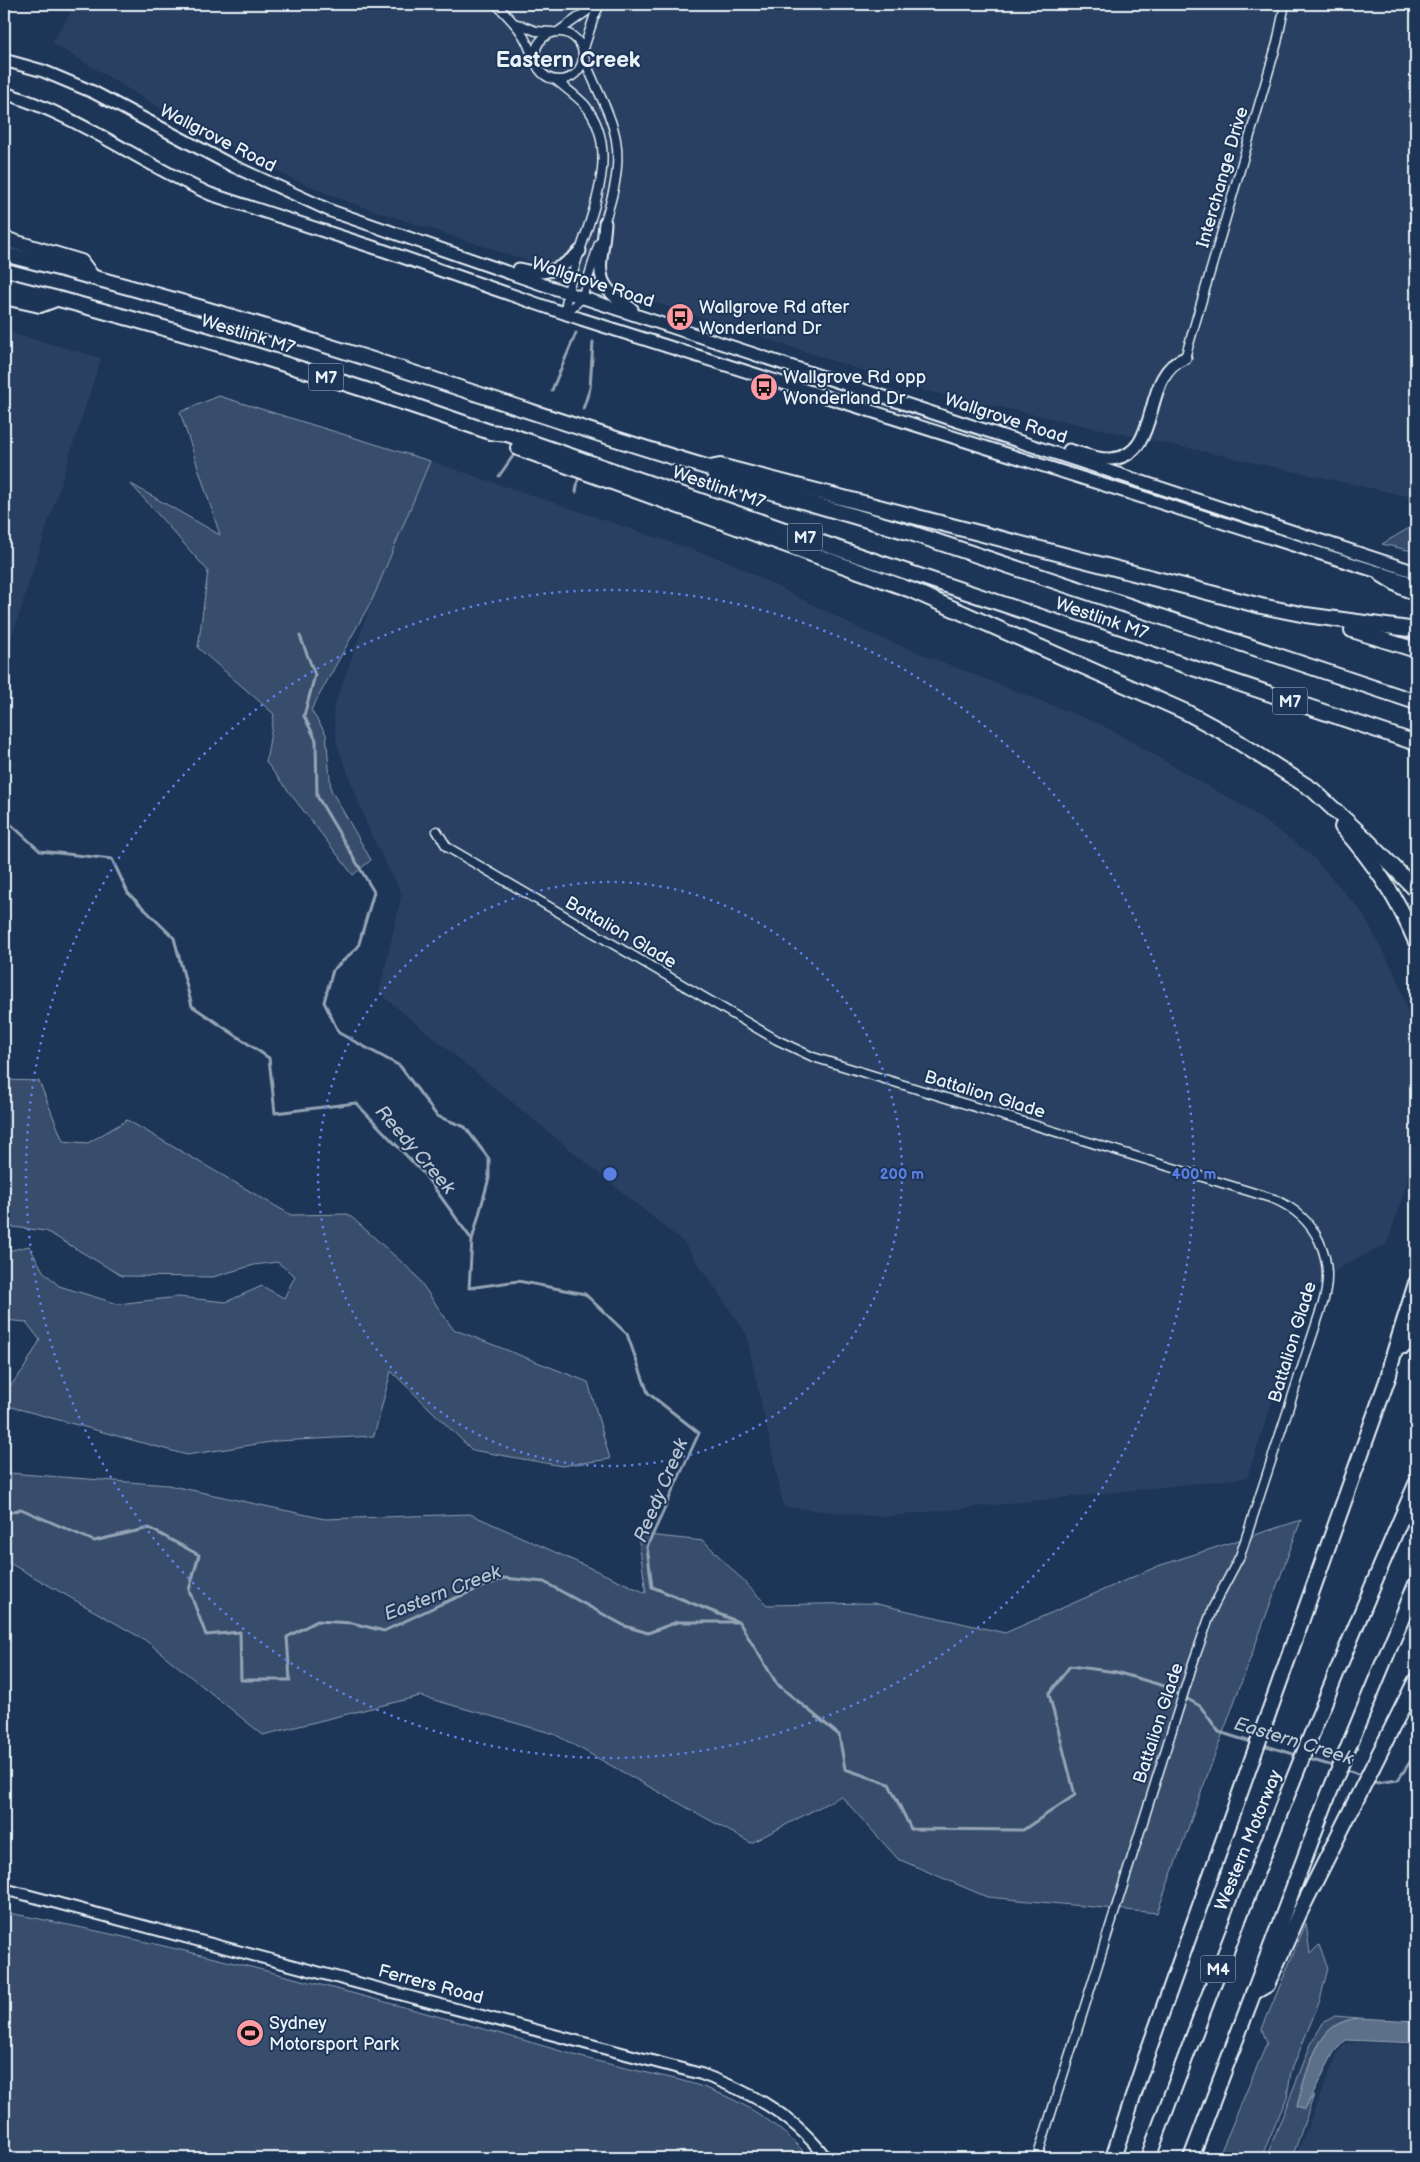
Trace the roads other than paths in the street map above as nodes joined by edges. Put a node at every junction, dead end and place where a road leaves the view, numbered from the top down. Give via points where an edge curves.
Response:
1 (496, 4) edge
2 (599, 4) edge
3 (1285, 4) edge
4 (517, 24) junction
5 (557, 32) junction
6 (583, 54) junction
7 (4, 60) edge
8 (537, 67) junction
9 (556, 80) junction
10 (4, 93) edge
11 (605, 223) junction
12 (4, 239) edge
13 (580, 251) junction
14 (449, 252) junction
15 (4, 254) edge
16 (31, 254) junction
17 (4, 285) edge
18 (566, 292) junction
19 (21, 295) junction
20 (4, 297) edge
21 (582, 298) junction
22 (566, 314) junction
23 (649, 319) junction
24 (1185, 358) joint
25 (965, 423) junction
26 (490, 432) junction
27 (1003, 436) junction
28 (959, 439) junction
29 (710, 468) junction
30 (1416, 572) edge
31 (1381, 574) junction
32 (1416, 584) edge
33 (1416, 593) edge
34 (1306, 616) junction
35 (1413, 630) edge
36 (1416, 650) edge
37 (1416, 702) edge
38 (1416, 743) edge
39 (1297, 782) junction
40 (437, 831) dead end
41 (1416, 890) edge
42 (1416, 942) edge
43 (1416, 1283) edge
44 (1416, 1319) edge
45 (1389, 1375) junction
46 (1416, 1484) edge
47 (1416, 1584) edge
48 (1416, 1680) edge
49 (4, 1889) edge
50 (1252, 1993) junction
51 (826, 2158) edge
52 (1037, 2158) edge
53 (1113, 2158) edge
54 (1148, 2158) edge
55 (1191, 2158) edge

1 - 4 street
2 - 5 street
2 - 6 street
3 - 24 street, Interchange Drive via 1277,43
4 - 5 street via 536,31
4 - 8 street via 528,41
5 - 6 street via 574,37
5 - 8 street via 537,45
6 - 9 street via 582,65 572,77
6 - 11 street via 616,139 618,164
7 - 14 main road, Wallgrove Road via 93,92 280,190
8 - 9 street
9 - 13 street via 585,105 596,124 601,146 603,168 600,185
10 - 22 main road, Wallgrove Road via 53,111 210,194
11 - 21 street
11 - 23 main road via 600,263 602,282 616,299
12 - 16 highway, M7
13 - 14 main road via 565,265 542,274
13 - 18 street
14 - 18 main road, Wallgrove Road
15 - 16 highway, Westlink M7 / M7
16 - 29 highway, Westlink M7 / M7 via 92,277 357,355
17 - 19 highway, Westlink M7 / M7
18 - 21 main road, Wallgrove Road
18 - 22 street
19 - 20 highway
19 - 26 highway, Westlink M7 / M7 via 56,299 357,386
21 - 22 street
21 - 23 main road, Wallgrove Road
22 - 28 main road, Wallgrove Road
23 - 25 main road, Wallgrove Road
24 - 27 main road via 1165,372 1142,439 1124,455 1110,459
25 - 27 main road, Wallgrove Road
25 - 28 main road
26 - 38 highway, Westlink M7 / M7 via 507,434
26 - 39 highway via 504,443 911,590 1147,694 1223,732
27 - 30 main road, Wallgrove Road
28 - 31 main road, Wallgrove Road
29 - 34 highway via 720,466
29 - 37 highway, Westlink M7 / M7 via 717,476 908,532
31 - 32 main road, Wallgrove Road
31 - 33 highway
34 - 35 highway
34 - 36 highway
39 - 41 highway via 1313,790
39 - 42 highway via 1338,822 1374,866
40 - 52 street, Battalion Glade via 447,847 776,1040 813,1057 1274,1199 1292,1208 1318,1237 1328,1274 1326,1293 1240,1556 1213,1606 1194,1660
43 - 45 highway
44 - 45 highway
45 - 53 highway
46 - 54 highway, Western Motorway / M4 via 1292,1782 1215,1976
47 - 50 highway, M4 via 1328,1796
48 - 50 highway via 1267,1985
49 - 51 street, Ferrers Road via 701,2074 728,2084 780,2112
50 - 55 highway, M4

